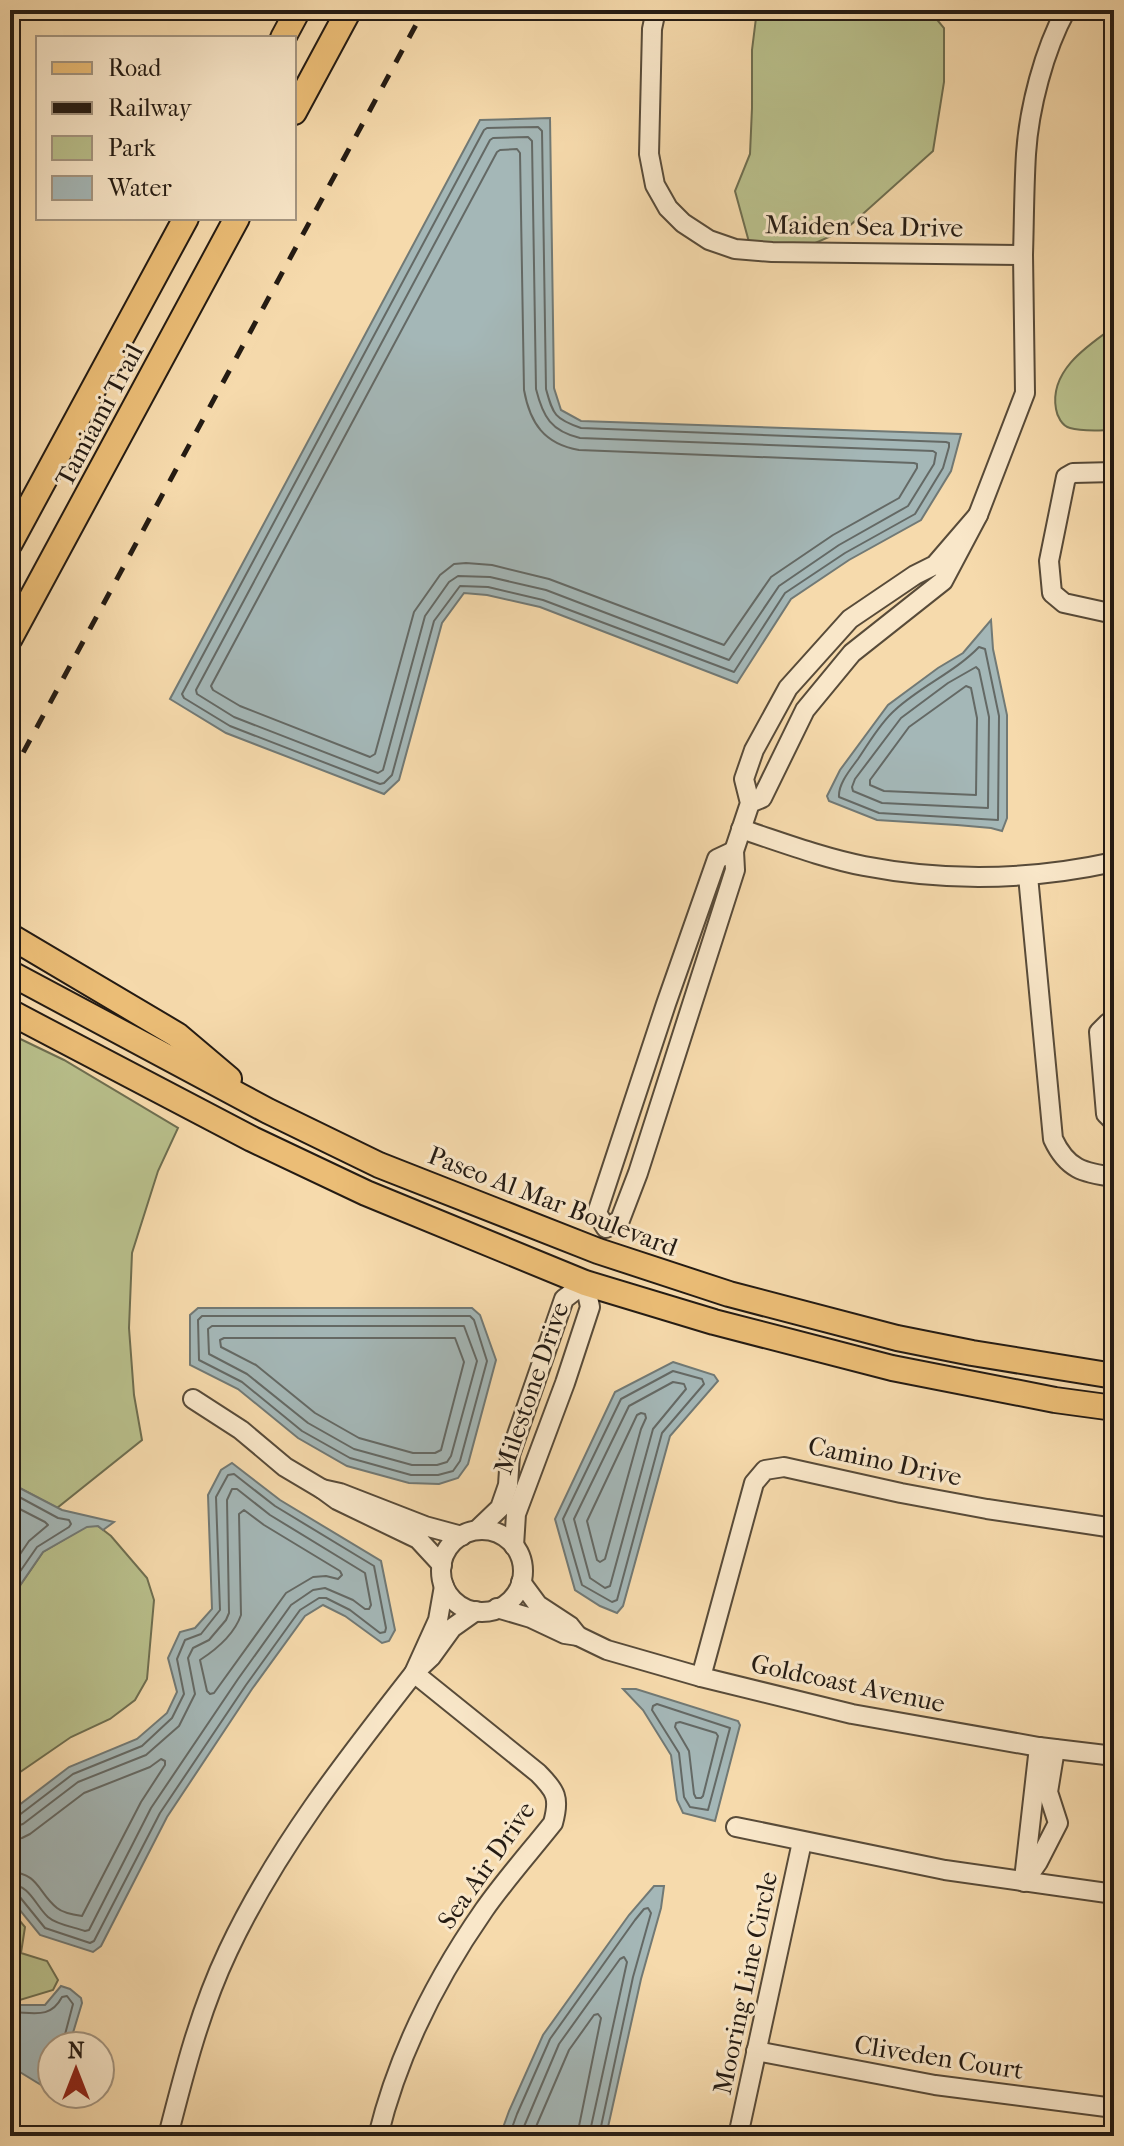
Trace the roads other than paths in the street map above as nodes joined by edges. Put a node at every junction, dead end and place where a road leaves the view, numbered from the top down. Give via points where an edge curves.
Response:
1 (298, 10) edge
2 (656, 10) edge
3 (1066, 10) edge
4 (347, 11) edge
5 (284, 36) edge
6 (296, 108) edge
7 (185, 220) edge
8 (236, 220) edge
9 (1023, 255) junction
10 (107, 364) junction
11 (145, 386) junction
12 (1114, 472) edge
13 (978, 515) junction
14 (10, 543) edge
15 (1114, 614) edge
16 (10, 638) edge
17 (750, 803) junction
18 (741, 829) junction
19 (734, 851) junction
20 (1114, 862) edge
21 (1028, 876) junction
22 (10, 936) edge
23 (10, 973) edge
24 (10, 1012) edge
25 (1114, 1022) edge
26 (268, 1111) junction
27 (1114, 1122) edge
28 (1114, 1177) edge
29 (598, 1251) junction
30 (585, 1283) junction
31 (1114, 1376) edge
32 (193, 1399) dead end
33 (1114, 1408) edge
34 (322, 1489) junction
35 (1114, 1528) edge
36 (470, 1533) junction
37 (514, 1546) junction
38 (442, 1565) junction
39 (521, 1582) junction
40 (444, 1586) junction
41 (497, 1608) junction
42 (476, 1611) junction
43 (578, 1636) junction
44 (414, 1673) junction
45 (701, 1677) junction
46 (1047, 1748) junction
47 (1114, 1756) edge
48 (736, 1827) dead end
49 (802, 1842) junction
50 (1024, 1882) junction
51 (1114, 1894) edge
52 (756, 2051) junction
53 (1114, 2108) edge
54 (168, 2136) edge
55 (378, 2136) edge
56 (738, 2136) edge

1 - 5 main road
2 - 9 street, Maiden Sea Drive via 649,154 655,185 683,223 735,249
3 - 9 street via 1036,90 1026,152
4 - 6 main road
7 - 10 main road, Tamiami Trail
8 - 11 main road, Tamiami Trail
9 - 13 street via 1025,393
10 - 11 main road
10 - 14 main road, Tamiami Trail
11 - 16 main road, Tamiami Trail
12 - 15 street via 1066,477 1049,561 1052,593 1064,603
13 - 17 street via 943,581 852,653 805,710 762,798
13 - 17 street via 935,565 850,619 788,688 744,779
17 - 18 street
18 - 19 street
18 - 21 street via 863,866 955,876
19 - 19 street via 717,859 666,1004 597,1213 606,1228 620,1220 638,1173 735,870
20 - 21 street
21 - 28 street via 1053,1139 1074,1167
22 - 26 main road via 177,1035
23 - 26 main road, Paseo Al Mar Boulevard
24 - 30 main road via 366,1193
25 - 27 street via 1099,1032 1106,1114
26 - 29 main road, Paseo Al Mar Boulevard via 379,1165
29 - 30 street
29 - 31 main road, Paseo Al Mar Boulevard via 729,1294 897,1338
30 - 33 main road via 892,1368
30 - 36 street, Milestone Drive via 564,1299 510,1455 500,1508
30 - 37 street, Milestone Drive via 590,1307 516,1514
32 - 34 street
34 - 36 street via 425,1526
34 - 38 street via 418,1539
35 - 45 street, Camino Drive via 972,1507 784,1467 765,1470 754,1483
36 - 37 street via 498,1533
36 - 38 street via 450,1545
37 - 39 street via 523,1566
38 - 40 street
39 - 41 street via 514,1596
39 - 43 street, Goldcoast Avenue via 538,1605
40 - 42 street via 457,1603
40 - 44 street via 438,1620
41 - 42 street
41 - 43 street, Goldcoast Avenue
42 - 44 street via 452,1628
43 - 45 street, Goldcoast Avenue via 607,1650
44 - 54 street via 312,1806 261,1887 227,1951 193,2039
44 - 55 street, Sea Air Drive via 538,1773 553,1787 558,1806 553,1823 485,1908 438,1982 409,2040
45 - 46 street, Goldcoast Avenue via 852,1714
46 - 47 street, Goldcoast Avenue
46 - 50 street
46 - 50 street via 1048,1792 1058,1823
48 - 49 street
49 - 50 street
49 - 52 street, Mooring Line Circle
50 - 51 street
52 - 53 street, Cliveden Court via 935,2085
52 - 56 street, Mooring Line Circle

